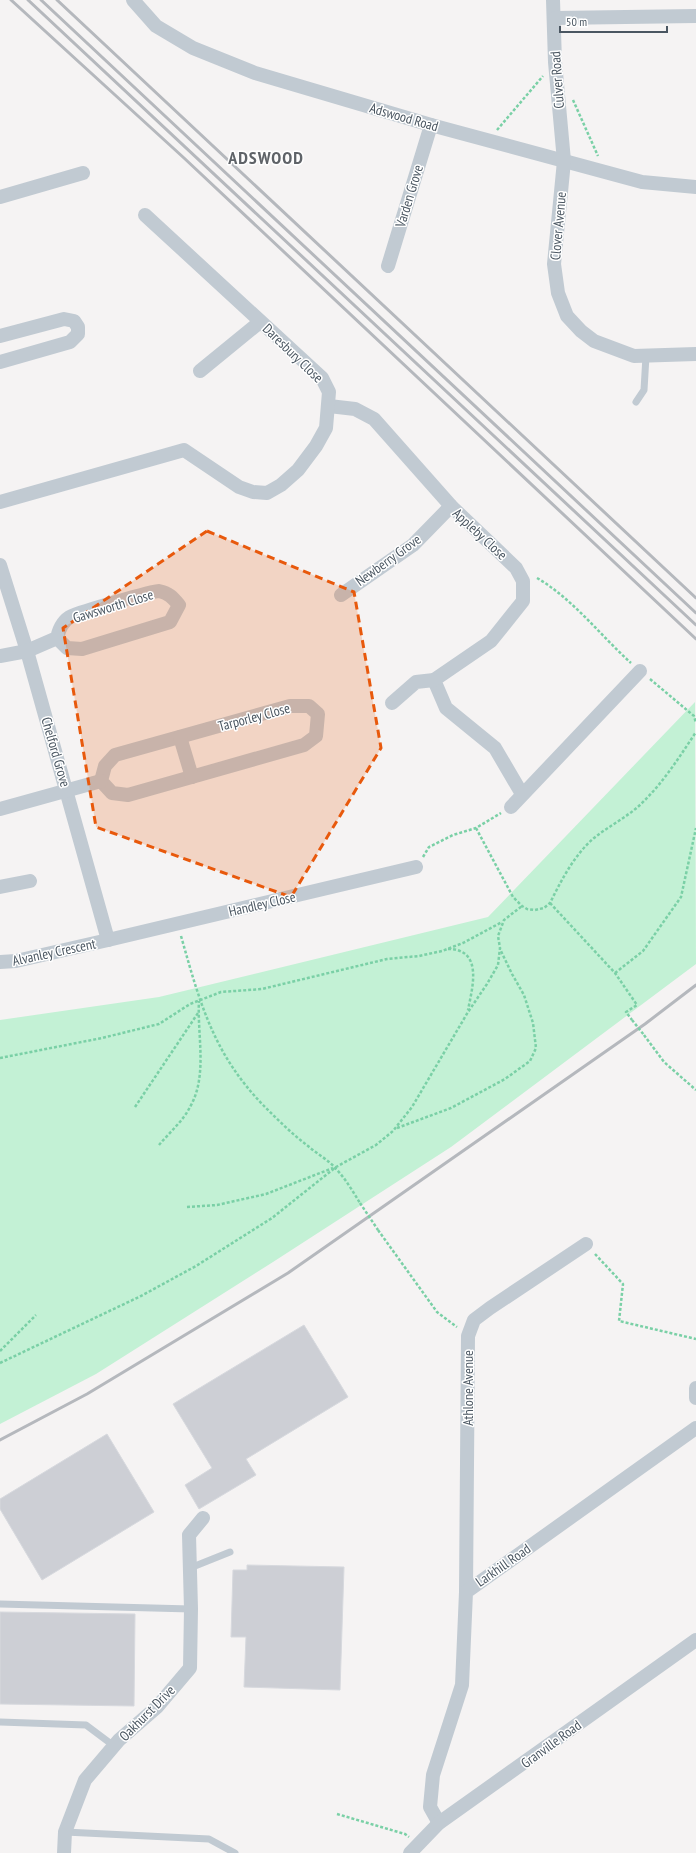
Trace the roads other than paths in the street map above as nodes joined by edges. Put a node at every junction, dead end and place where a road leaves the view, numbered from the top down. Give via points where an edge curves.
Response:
1 (133, 0) edge
2 (553, 0) edge
3 (696, 16) edge
4 (555, 18) junction
5 (431, 125) junction
6 (564, 161) junction
7 (84, 173) dead end
8 (696, 187) edge
9 (0, 197) edge
10 (145, 215) dead end
11 (388, 266) dead end
12 (260, 322) junction
13 (0, 336) edge
14 (696, 354) edge
15 (646, 356) junction
16 (0, 362) edge
17 (200, 371) dead end
18 (636, 402) dead end
19 (329, 406) junction
20 (0, 502) edge
21 (451, 506) junction
22 (0, 565) edge
23 (341, 595) dead end
24 (57, 638) junction
25 (27, 651) junction
26 (0, 656) edge
27 (640, 671) road end
28 (434, 680) junction
29 (392, 703) dead end
30 (180, 737) junction
31 (192, 777) junction
32 (101, 781) junction
33 (66, 789) junction
34 (522, 794) junction
35 (510, 807) road end
36 (0, 809) edge
37 (416, 867) road end
38 (30, 881) dead end
39 (0, 887) edge
40 (108, 940) junction
41 (0, 962) edge
42 (586, 1244) road end
43 (696, 1388) edge
44 (696, 1398) edge
45 (696, 1428) edge
46 (203, 1518) dead end
47 (230, 1552) dead end
48 (190, 1568) junction
49 (466, 1592) junction
50 (0, 1604) edge
51 (191, 1609) junction
52 (696, 1640) edge
53 (0, 1722) edge
54 (114, 1746) junction
55 (439, 1824) junction
56 (65, 1832) junction
57 (415, 1849) edge
58 (64, 1853) edge
59 (235, 1853) edge

1 - 5 street, Adswood Road via 156,26 193,48 255,73
2 - 4 street, Culver Road
3 - 4 street
4 - 6 street, Culver Road via 555,62
5 - 6 street, Adswood Road
5 - 11 street, Varden Grove
6 - 8 street, Adswood Road via 642,182
6 - 15 street, Clover Avenue via 554,264 558,293 567,316 594,341 634,356
7 - 9 street
10 - 12 street, Daresbury Close
12 - 17 street
12 - 19 street, Daresbury Close via 322,378 330,392
13 - 16 street via 64,319 74,321 78,327 78,334 70,342
14 - 15 street, Clover Avenue
15 - 18 lane via 644,390
19 - 20 street, Daresbury Close via 326,428 316,446 298,470 281,485 267,492 253,492 239,487 184,450
19 - 21 street, Appleby Close via 355,409 374,420
21 - 23 street, Newberry Grove via 413,545
21 - 28 street, Appleby Close via 516,568 523,581 523,601 491,641
22 - 25 street, Chelford Grove
24 - 24 street, Gawsworth Close via 67,648 82,649 170,622 179,605 170,595 158,591 71,616 60,627
24 - 25 street
25 - 26 street
25 - 33 street, Chelford Grove
27 - 34 street
28 - 29 street via 416,682
28 - 34 street via 446,708 495,748
30 - 31 street
30 - 31 street, Tarporley Close via 290,706 309,706 318,714 316,736 304,745
30 - 32 street, Tarporley Close via 115,755 104,766
31 - 32 street, Tarporley Close via 128,795 112,794
32 - 33 street
33 - 36 street
33 - 40 street, Chelford Grove
34 - 35 street
37 - 40 street, Handley Close
38 - 39 street
40 - 41 street, Alvanley Crescent via 16,961
42 - 49 street, Athlone Avenue via 474,1320 468,1336
43 - 44 street
45 - 49 street, Larkhill Road
46 - 48 street, Oakhurst Drive via 189,1535
47 - 48 lane
48 - 51 street, Oakhurst Drive
49 - 55 street, Larkhill Road via 462,1685 433,1775 430,1807
50 - 51 lane
51 - 54 street, Oakhurst Drive via 190,1668 157,1707
52 - 55 street, Granville Road
53 - 54 lane via 86,1725
54 - 56 street, Oakhurst Drive via 85,1780
55 - 57 street, Granville Road
56 - 58 street, Oakhurst Drive
56 - 59 lane via 209,1839

